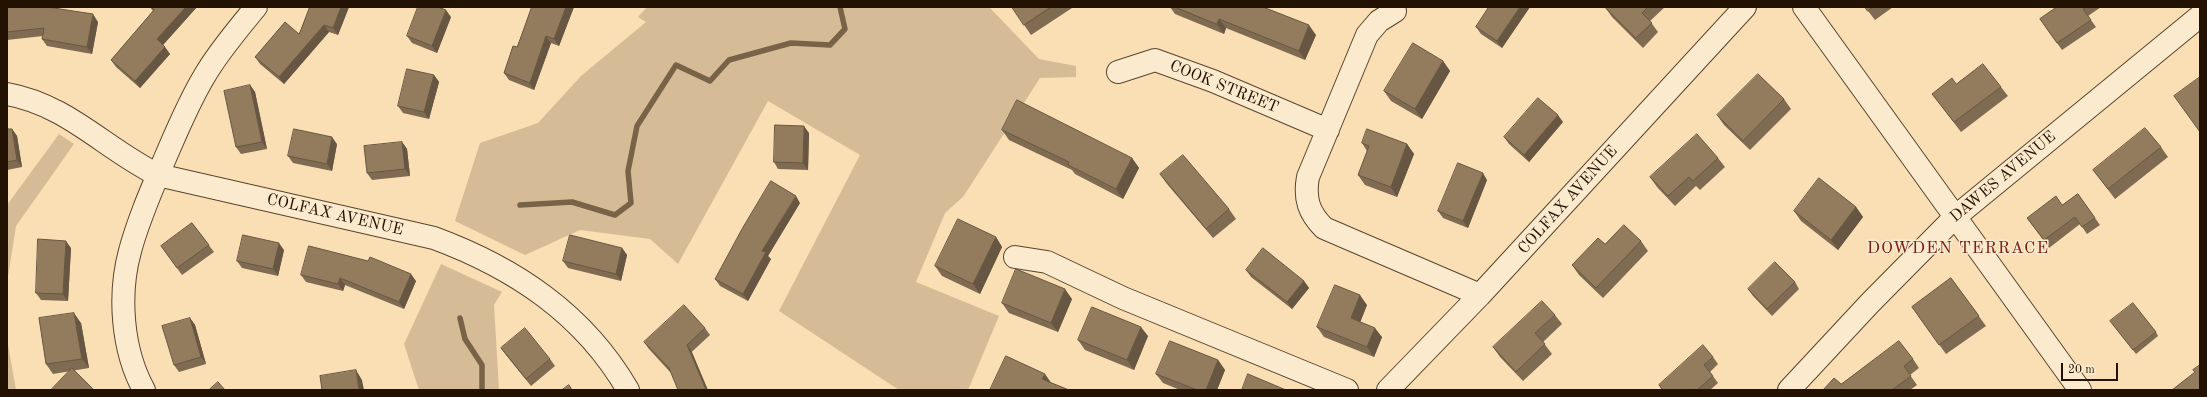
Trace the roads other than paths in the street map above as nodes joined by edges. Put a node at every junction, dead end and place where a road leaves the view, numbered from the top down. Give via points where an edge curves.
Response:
1 (256, 7) edge
2 (1745, 7) edge
3 (1804, 7) edge
4 (1395, 8) edge
5 (2200, 16) edge
6 (1118, 72) dead end
7 (7, 94) edge
8 (1328, 130) junction
9 (158, 175) junction
10 (1955, 216) junction
11 (1015, 257) dead end
12 (1480, 295) junction
13 (144, 390) edge
14 (628, 390) edge
15 (1347, 390) edge
16 (1388, 390) edge
17 (1789, 390) edge
18 (2080, 390) edge

1 - 9 street via 205,74 187,107
2 - 12 street, COLFAX AVENUE
3 - 10 street
4 - 8 street via 1367,35
5 - 10 street, DAWES AVENUE
6 - 8 street, COOK STREET via 1155,60 1213,81
7 - 9 street, COLFAX AVENUE via 49,106 76,120 136,164
8 - 12 street via 1308,177 1308,205 1314,218 1324,228
9 - 13 street via 130,250 124,296 130,355
9 - 14 street, COLFAX AVENUE via 434,238 471,252 508,271 542,293 574,321 594,343
10 - 17 street, DAWES AVENUE
10 - 18 street
11 - 15 street via 1047,262 1123,298
12 - 16 street, COLFAX AVENUE

